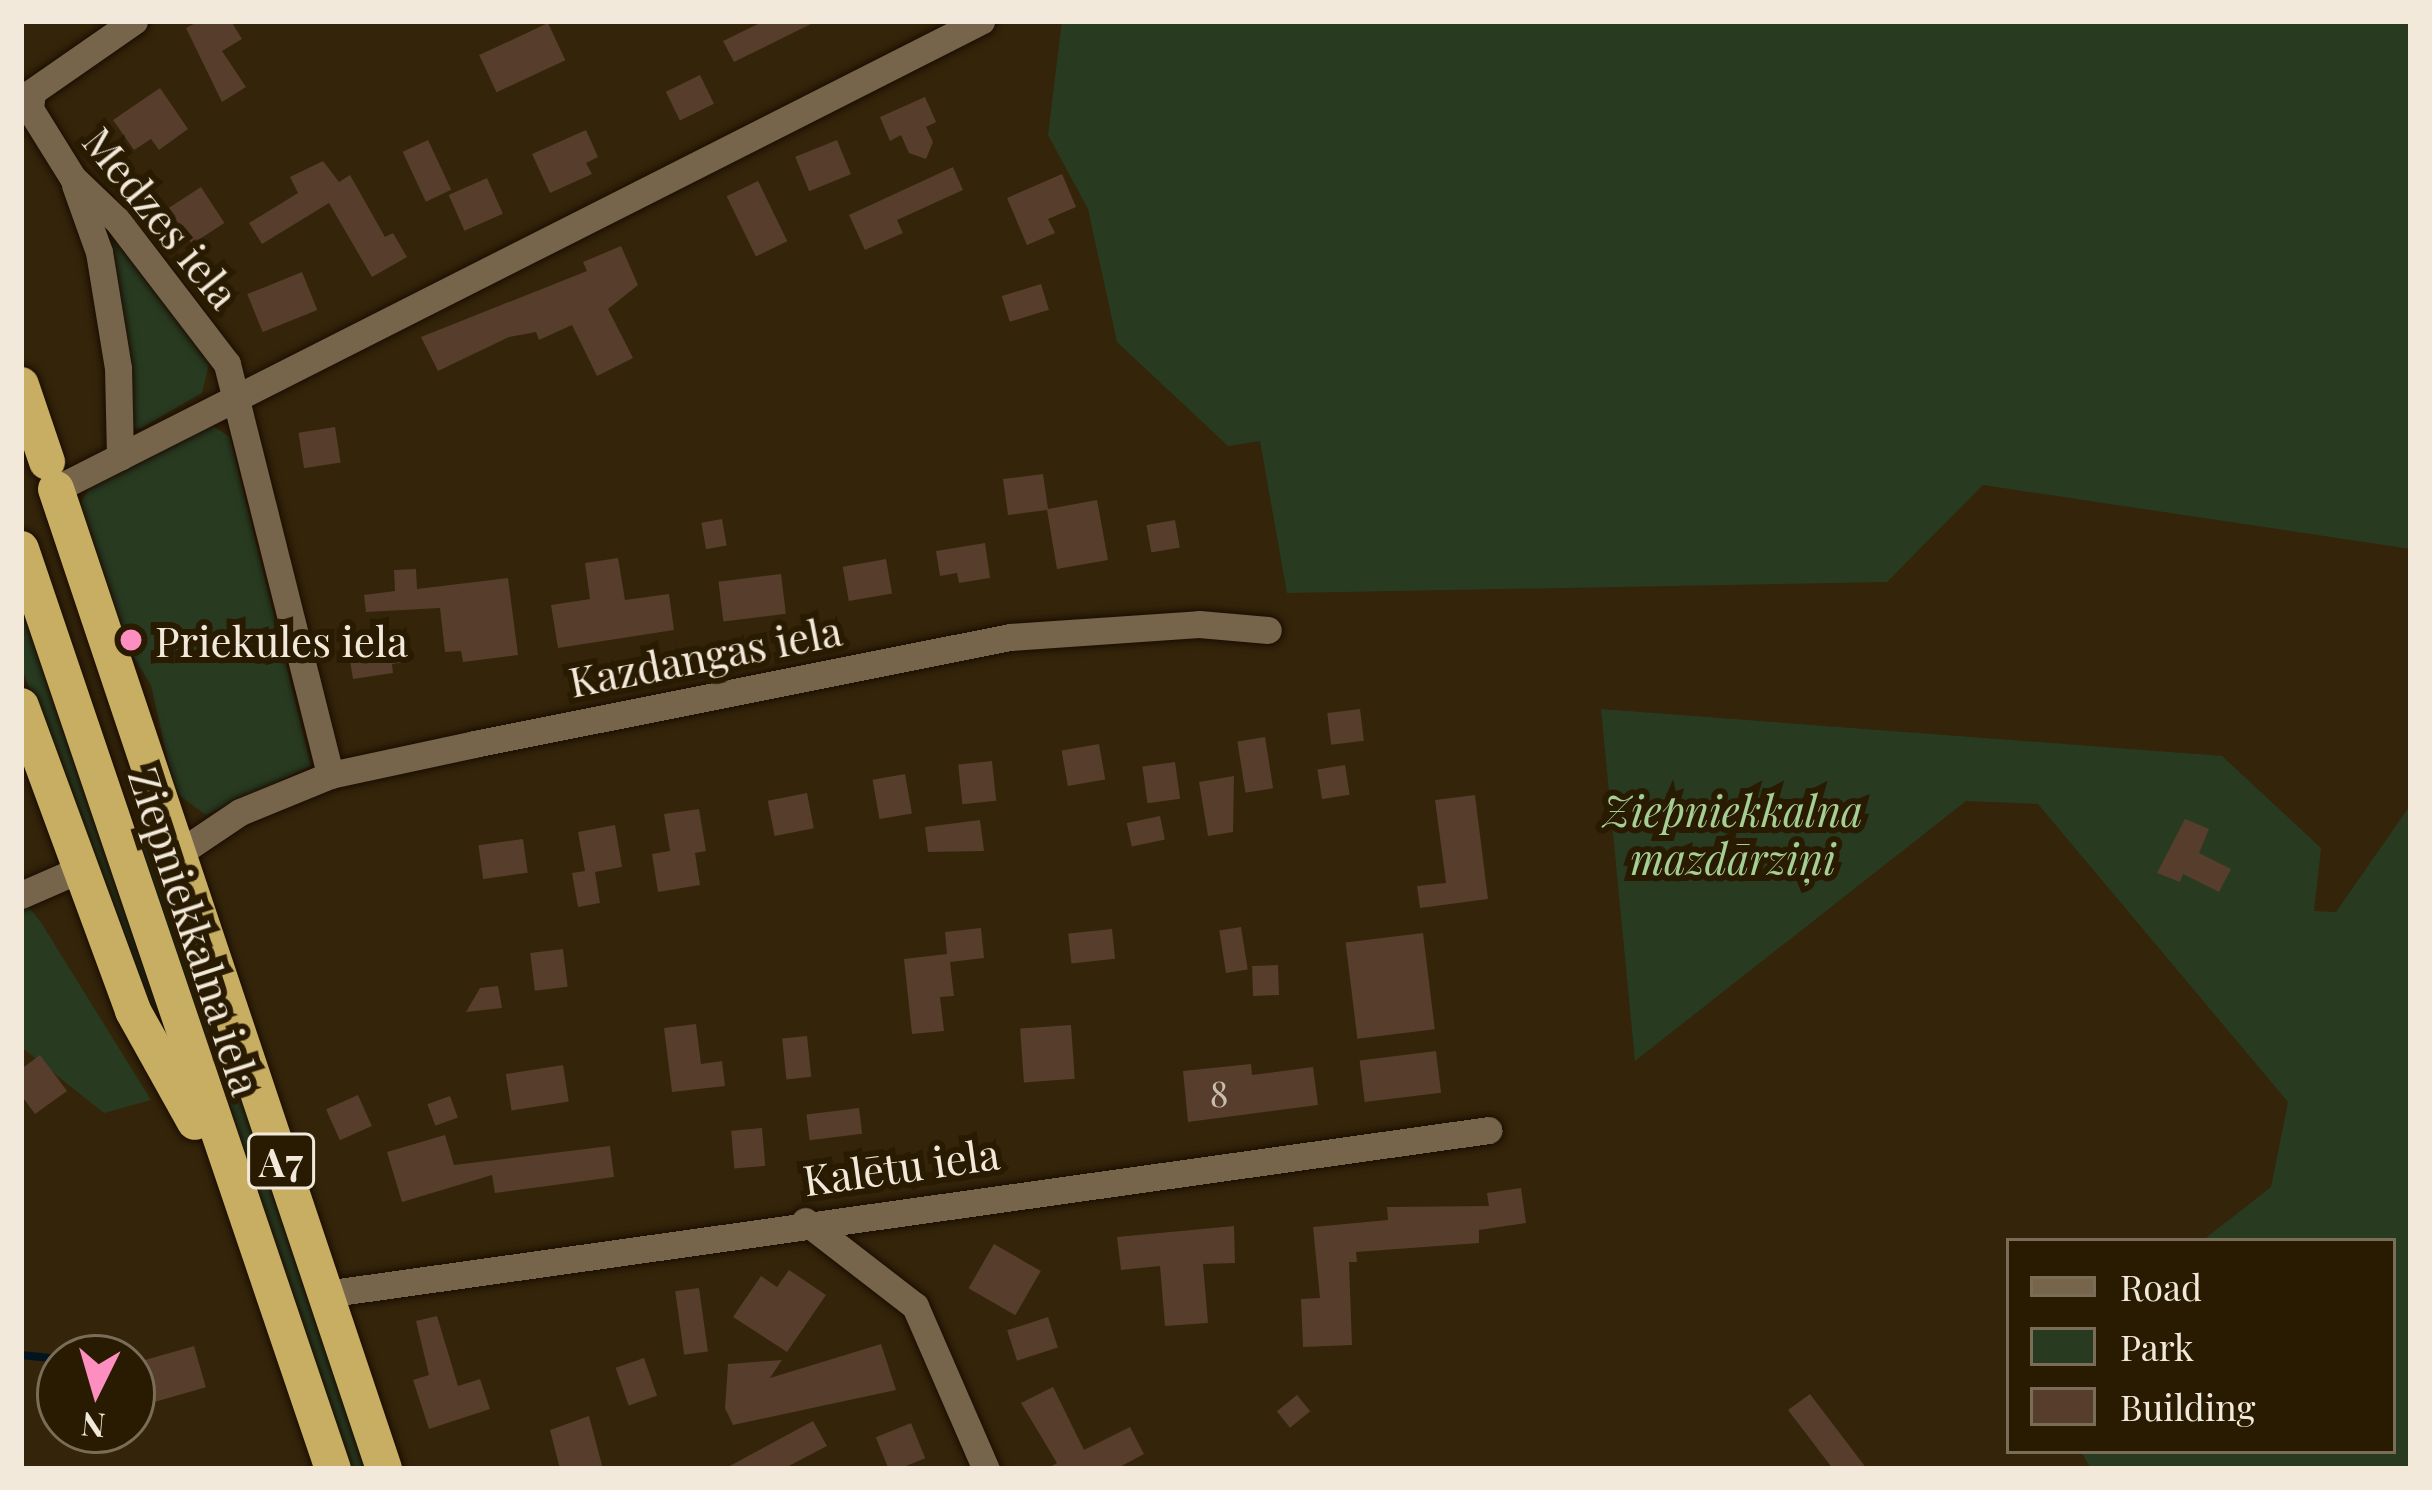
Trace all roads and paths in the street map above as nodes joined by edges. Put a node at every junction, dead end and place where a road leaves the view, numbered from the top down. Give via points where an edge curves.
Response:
1 (134, 21) edge
2 (981, 21) edge
3 (73, 178) junction
4 (21, 385) edge
5 (236, 394) junction
6 (120, 457) junction
7 (52, 475) junction
8 (21, 549) edge
9 (1268, 630) dead end
10 (21, 706) edge
11 (92, 761) junction
12 (330, 775) junction
13 (179, 854) junction
14 (76, 871) junction
15 (21, 895) edge
16 (1489, 1130) dead end
17 (238, 1198) junction
18 (805, 1222) junction
19 (325, 1294) junction
20 (333, 1469) edge
21 (384, 1469) edge
22 (986, 1469) edge

1 - 3 street, Medzes iela via 32,92 37,128
2 - 5 street
3 - 5 street, Medzes iela via 117,220 227,364
3 - 6 street via 99,253
4 - 7 highway, Ziepniekkalna iela / A7
5 - 6 street
5 - 12 street, Medzes iela
6 - 7 street
7 - 13 highway, Ziepniekkalna iela / A7
8 - 11 highway, Ziepniekkalna iela / A7
9 - 12 street, Kazdangas iela via 1199,624 1010,637
10 - 14 highway
11 - 13 highway, Ziepniekkalna iela / A7
11 - 17 highway, Ziepniekkalna iela / A7
12 - 13 street, Kazdangas iela via 240,812
13 - 19 highway, Ziepniekkalna iela / A7
14 - 15 street
14 - 17 highway via 133,1011
16 - 18 street, Kalētu iela
17 - 20 highway, Ziepniekkalna iela / A7
18 - 19 street, Kalētu iela
18 - 22 street via 915,1306
19 - 21 highway, Ziepniekkalna iela / A7

